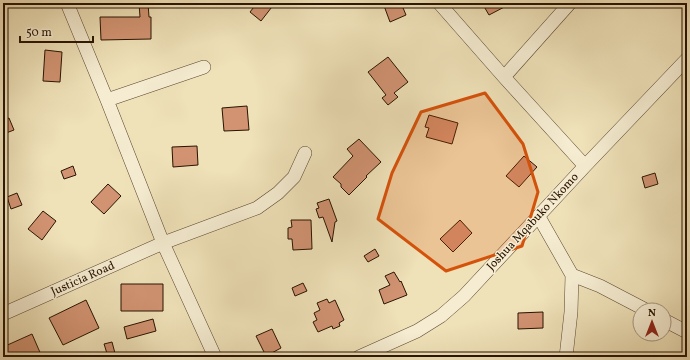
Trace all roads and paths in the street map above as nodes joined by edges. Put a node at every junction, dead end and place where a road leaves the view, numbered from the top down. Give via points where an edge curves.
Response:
1 (67, 3) edge
2 (439, 3) edge
3 (570, 3) edge
4 (687, 59) edge
5 (204, 67) dead end
6 (504, 78) junction
7 (108, 100) junction
8 (305, 153) dead end
9 (585, 166) junction
10 (539, 217) junction
11 (163, 243) junction
12 (572, 275) junction
13 (632, 303) edge
14 (3, 314) edge
15 (672, 324) edge
16 (687, 332) edge
17 (215, 357) edge
18 (359, 357) edge
19 (566, 357) edge

1 - 7 street
2 - 6 street
3 - 6 street
4 - 9 street, Joshua Mqabuko Nkomo
5 - 7 street
6 - 9 street
7 - 11 street
8 - 11 street, Justicia Road via 294,177 257,208
9 - 10 street, Joshua Mqabuko Nkomo
10 - 12 street
10 - 18 street, Joshua Mqabuko Nkomo via 464,296 441,316 417,332
11 - 14 street, Justicia Road
11 - 17 street
12 - 13 street
12 - 19 street
15 - 16 street

